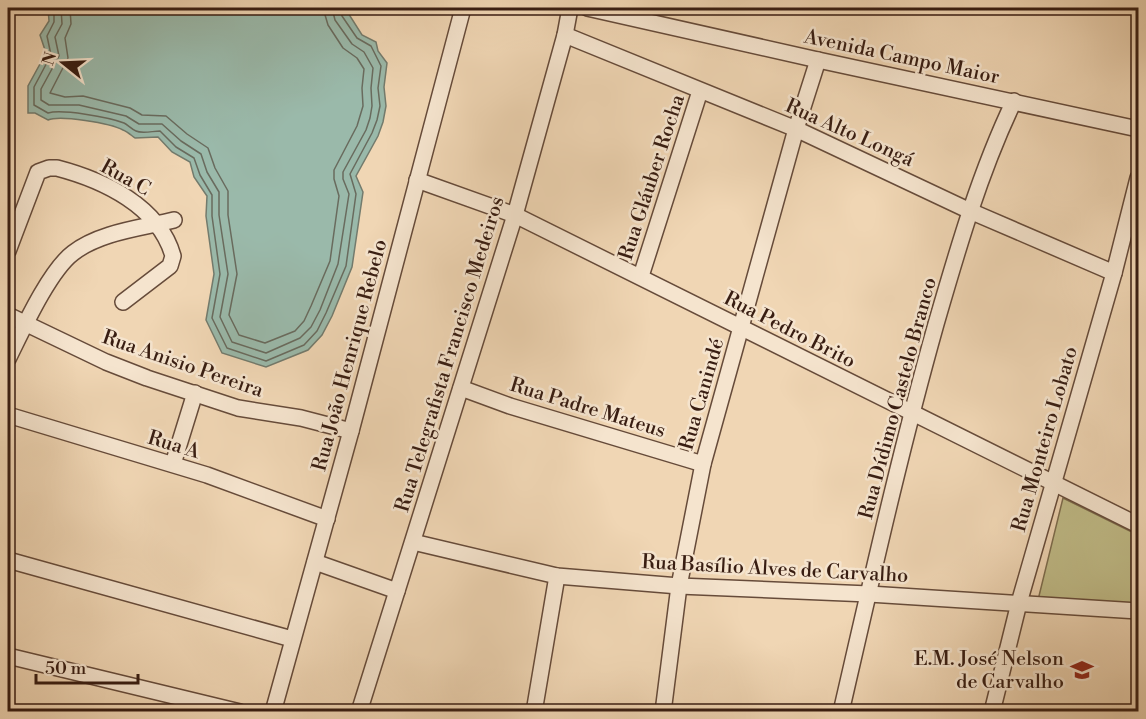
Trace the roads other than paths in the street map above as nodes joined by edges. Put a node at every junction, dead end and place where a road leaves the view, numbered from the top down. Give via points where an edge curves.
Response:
1 (463, 8) edge
2 (570, 8) edge
3 (587, 8) edge
4 (565, 35) junction
5 (818, 60) junction
6 (700, 91) junction
7 (1014, 101) junction
8 (796, 129) junction
9 (1138, 129) edge
10 (1138, 178) edge
11 (417, 180) junction
12 (970, 211) junction
13 (515, 215) junction
14 (174, 220) dead end
15 (158, 224) junction
16 (8, 252) edge
17 (1114, 273) junction
18 (641, 276) junction
19 (123, 302) dead end
20 (8, 315) edge
21 (27, 323) junction
22 (742, 328) junction
23 (8, 359) edge
24 (461, 388) junction
25 (195, 393) junction
26 (8, 414) edge
27 (912, 414) junction
28 (351, 431) junction
29 (173, 464) junction
30 (703, 464) junction
31 (1054, 482) junction
32 (327, 519) junction
33 (1138, 525) edge
34 (413, 542) junction
35 (8, 560) edge
36 (315, 562) junction
37 (557, 576) junction
38 (679, 586) junction
39 (397, 591) junction
40 (869, 594) junction
41 (1018, 603) junction
42 (1138, 611) edge
43 (292, 639) junction
44 (8, 656) edge
45 (240, 711) edge
46 (273, 711) edge
47 (359, 711) edge
48 (534, 711) edge
49 (663, 711) edge
50 (841, 711) edge
51 (992, 711) edge

1 - 11 street, Rua João Henrique Rebelo
2 - 4 street, Rua Telegrafista Francisco Medeiros
3 - 5 street, Avenida Campo Maior
4 - 6 street, Rua Alto Longá
4 - 13 street, Rua Telegrafista Francisco Medeiros
5 - 7 street, Avenida Campo Maior
5 - 8 street, Rua Canindé
6 - 8 street, Rua Alto Longá
6 - 18 street, Rua Gláuber Rocha
7 - 9 street, Avenida Campo Maior
7 - 12 street, Rua Dídimo Castelo Branco
8 - 12 street, Rua Alto Longá
8 - 22 street, Rua Canindé
10 - 17 street, Rua Monteiro Lobato
11 - 13 street, Rua Pedro Brito
11 - 28 street, Rua João Henrique Rebelo
12 - 17 street, Rua Alto Longá
12 - 27 street, Rua Dídimo Castelo Branco
13 - 18 street, Rua Pedro Brito
13 - 24 street, Rua Telegrafista Francisco Medeiros
14 - 15 street
15 - 16 street, Rua C via 130,199 108,188 57,168 44,169 38,172
15 - 19 street, Rua C via 171,250 172,264
15 - 21 street via 93,242 74,252 61,264
17 - 31 street, Rua Monteiro Lobato
18 - 22 street, Rua Pedro Brito
20 - 21 street, Rua Anisio Pereira
21 - 23 street
21 - 25 street, Rua Anisio Pereira via 117,367
22 - 27 street, Rua Pedro Brito
22 - 30 street, Rua Canindé
24 - 30 street, Rua Padre Mateus
24 - 34 street, Rua Telegrafista Francisco Medeiros
25 - 28 street, Rua Anisio Pereira via 238,408
25 - 29 street
26 - 29 street, Rua A
27 - 31 street, Rua Pedro Brito
27 - 40 street, Rua Dídimo Castelo Branco
28 - 32 street, Rua João Henrique Rebelo
29 - 32 street, Rua A
30 - 38 street, Rua Canindé
31 - 33 street, Rua Pedro Brito
31 - 41 street, Rua Monteiro Lobato
32 - 36 street, Rua João Henrique Rebelo
34 - 37 street, Rua Basílio Alves de Carvalho
34 - 39 street, Rua Telegrafista Francisco Medeiros
35 - 43 street
36 - 39 street
36 - 43 street, Rua João Henrique Rebelo
37 - 38 street, Rua Basílio Alves de Carvalho
37 - 48 street
38 - 40 street, Rua Basílio Alves de Carvalho
38 - 49 street, Rua Canindé
39 - 47 street, Rua Telegrafista Francisco Medeiros
40 - 41 street, Rua Basílio Alves de Carvalho
40 - 50 street, Rua Dídimo Castelo Branco
41 - 42 street, Rua Basílio Alves de Carvalho
41 - 51 street, Rua Monteiro Lobato
43 - 46 street, Rua João Henrique Rebelo
44 - 45 street

